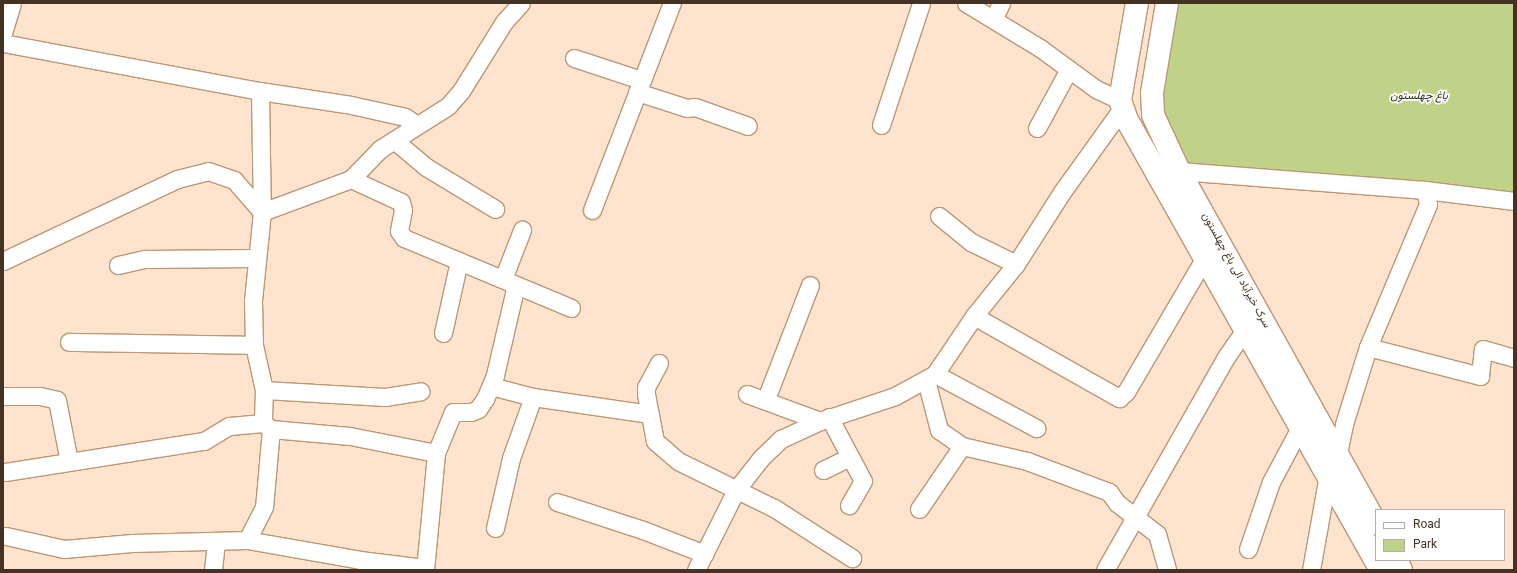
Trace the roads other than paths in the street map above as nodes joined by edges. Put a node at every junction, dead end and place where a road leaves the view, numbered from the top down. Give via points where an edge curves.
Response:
1 (12, 3) edge
2 (521, 3) edge
3 (672, 3) edge
4 (921, 3) edge
5 (966, 3) edge
6 (1138, 3) edge
7 (1168, 3) edge
8 (998, 10) edge
9 (3, 34) edge
10 (3, 43) edge
11 (574, 58) dead end
12 (1069, 69) junction
13 (639, 86) junction
14 (260, 91) junction
15 (1121, 104) junction
16 (417, 124) junction
17 (881, 124) dead end
18 (748, 126) dead end
19 (1037, 128) dead end
20 (394, 140) junction
21 (1179, 170) junction
22 (351, 178) junction
23 (1425, 190) junction
24 (1514, 201) edge
25 (495, 209) dead end
26 (592, 210) dead end
27 (262, 212) junction
28 (939, 216) dead end
29 (522, 230) dead end
30 (256, 258) junction
31 (1204, 259) junction
32 (3, 261) edge
33 (459, 261) junction
34 (1016, 264) junction
35 (118, 265) dead end
36 (509, 282) junction
37 (810, 285) dead end
38 (572, 308) dead end
39 (974, 316) junction
40 (1245, 330) junction
41 (443, 333) dead end
42 (69, 342) dead end
43 (254, 345) junction
44 (1368, 347) junction
45 (1514, 358) edge
46 (659, 363) dead end
47 (931, 377) junction
48 (491, 386) junction
49 (264, 390) junction
50 (421, 391) dead end
51 (747, 394) dead end
52 (3, 396) edge
53 (533, 397) junction
54 (766, 399) junction
55 (650, 414) junction
56 (1306, 417) junction
57 (824, 419) junction
58 (267, 426) junction
59 (1036, 428) dead end
60 (962, 446) junction
61 (436, 453) junction
62 (1338, 453) junction
63 (850, 457) junction
64 (69, 462) junction
65 (823, 470) dead end
66 (5, 472) dead end
67 (1328, 475) junction
68 (736, 490) junction
69 (556, 502) dead end
70 (849, 505) dead end
71 (919, 509) dead end
72 (1135, 517) junction
73 (1375, 522) edge
74 (496, 528) dead end
75 (6, 536) dead end
76 (247, 540) junction
77 (216, 542) junction
78 (1248, 549) dead end
79 (1162, 552) junction
80 (705, 554) junction
81 (852, 558) dead end
82 (1375, 559) edge
83 (1376, 561) edge
84 (1396, 561) edge
85 (425, 569) edge
86 (213, 570) edge
87 (696, 570) edge
88 (1105, 570) edge
89 (1154, 570) edge
90 (1167, 570) edge
91 (1311, 570) edge
92 (1381, 570) edge
93 (1401, 570) edge

1 - 9 street
2 - 16 street via 504,22 461,91 448,106
3 - 13 street
4 - 17 street
5 - 8 street
6 - 15 main road
7 - 21 main road, سرک خیرآباد الی باغ چهلستون via 1152,93 1153,115
8 - 12 street
10 - 14 street
11 - 13 street
12 - 15 street
12 - 19 street
13 - 18 street via 687,108 695,107
13 - 26 street
14 - 16 street via 352,105 405,117
14 - 27 street
15 - 31 main road via 1127,120
15 - 34 street
16 - 20 street
20 - 22 street via 380,149
20 - 25 street via 426,167
21 - 23 street
21 - 56 main road, سرک خیرآباد الی باغ چهلستون
22 - 27 street
22 - 33 street via 401,202 403,210 399,232 404,238
23 - 24 street
23 - 44 street via 1428,204
27 - 30 street
27 - 32 street via 234,180 208,171 177,178
28 - 34 street via 972,242
29 - 36 street
30 - 35 street via 145,259
30 - 43 street via 253,300
31 - 39 street via 1126,392 1118,398
31 - 40 main road
33 - 36 street
33 - 41 street
34 - 39 street
36 - 38 street
36 - 48 street
37 - 54 street
39 - 47 street
40 - 56 main road
40 - 72 street via 1226,357
42 - 43 street
43 - 49 street
44 - 45 street via 1480,376 1482,349
44 - 62 street via 1344,424
46 - 55 street via 646,387
47 - 57 street via 895,396
47 - 59 street
47 - 60 street via 939,430
48 - 53 street
48 - 61 street via 478,409 471,412 453,412
49 - 50 street via 385,397
49 - 58 street
51 - 54 street
52 - 64 street via 40,396 56,400 64,425
53 - 55 street
53 - 74 street via 511,458
54 - 57 street
55 - 68 street via 655,441 678,461
56 - 62 main road, سرک خیرآباد الی باغ چهلستون
56 - 67 main road
56 - 78 street via 1271,482
57 - 63 street
57 - 68 street via 781,439 761,458
58 - 61 street via 350,436
58 - 64 street via 229,426 204,442
58 - 76 street via 264,507
60 - 71 street
60 - 72 street via 1027,461 1108,492
61 - 85 street
62 - 67 street
62 - 73 main road, سرک خیرآباد الی باغ چهلستون
63 - 65 street
63 - 70 street via 863,481
64 - 66 street
67 - 82 main road
67 - 91 street
68 - 80 street
68 - 81 street via 774,508
69 - 80 street via 643,530
72 - 79 street via 1158,534
72 - 88 street
75 - 77 street via 64,549 132,543
76 - 77 street
76 - 85 street
77 - 86 street
79 - 89 street
79 - 90 street
80 - 87 street
83 - 92 main road
84 - 93 main road

